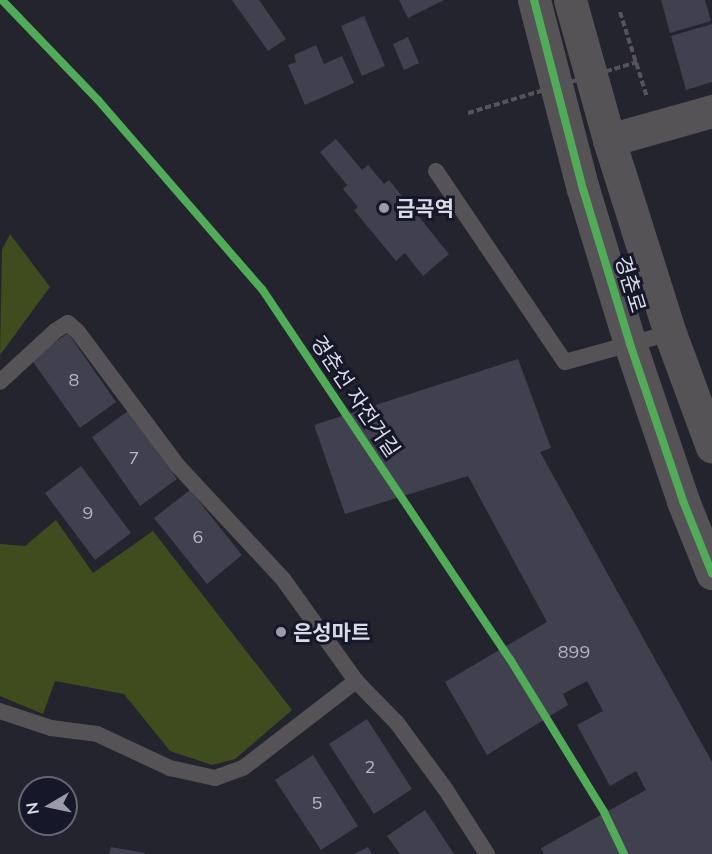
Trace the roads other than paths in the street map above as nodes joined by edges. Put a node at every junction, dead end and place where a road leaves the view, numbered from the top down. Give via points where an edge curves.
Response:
1 (570, 0) edge
2 (533, 1) edge
3 (712, 111) edge
4 (609, 140) junction
5 (436, 171) dead end
6 (670, 333) junction
7 (630, 344) junction
8 (0, 382) edge
9 (712, 447) edge
10 (712, 573) edge
11 (356, 681) junction
12 (0, 711) edge
13 (487, 854) edge

1 - 4 street, 경춘로
2 - 7 street, 경춘로 via 583,189
3 - 4 street
4 - 6 street, 경춘로
5 - 7 lane via 565,362
6 - 7 lane
6 - 9 street, 경춘로
7 - 10 street, 경춘로 via 683,501
8 - 11 lane via 68,323 177,465 283,579
11 - 12 lane via 243,768 215,778 170,768 97,734 51,728
11 - 13 lane via 397,723

